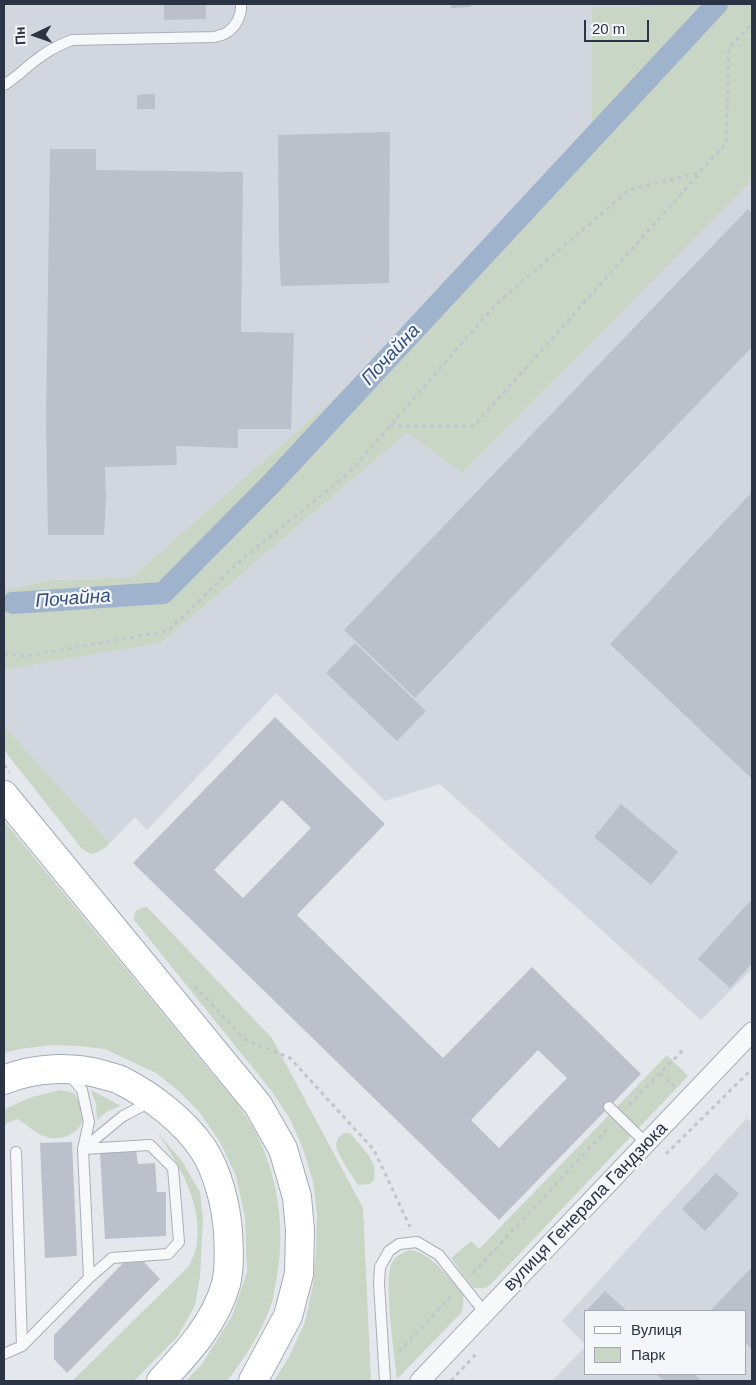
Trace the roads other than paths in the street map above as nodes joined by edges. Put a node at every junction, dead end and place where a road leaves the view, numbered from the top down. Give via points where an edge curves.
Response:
1 (241, 4) edge
2 (4, 85) edge
3 (4, 795) edge
4 (752, 1032) edge
5 (64, 1069) junction
6 (4, 1080) edge
7 (153, 1100) junction
8 (610, 1107) dead end
9 (646, 1143) junction
10 (83, 1150) junction
11 (16, 1152) dead end
12 (89, 1278) junction
13 (485, 1313) junction
14 (22, 1346) junction
15 (4, 1354) edge
16 (161, 1381) edge
17 (253, 1381) edge
18 (385, 1381) edge
19 (420, 1381) edge

1 - 2 lane via 237,22 226,34 214,37 72,40 36,60
3 - 17 main road via 258,1105 283,1149 297,1197 299,1274 288,1316
4 - 9 street, вулиця Генерала Гандзюка
5 - 6 main road via 40,1070
5 - 7 main road via 121,1080
5 - 10 lane via 82,1090 89,1122
7 - 10 lane via 123,1116
7 - 16 main road via 181,1122 203,1150 218,1182 227,1217 230,1254 226,1284 213,1315 193,1346
8 - 9 lane
9 - 13 street, вулиця Генерала Гандзюка
10 - 12 lane
10 - 12 lane via 150,1145 173,1168 179,1242 168,1254 112,1258
11 - 14 lane
12 - 14 lane
13 - 18 lane via 439,1255 418,1242 399,1244 389,1251 380,1267
13 - 19 street, вулиця Генерала Гандзюка
14 - 15 lane

